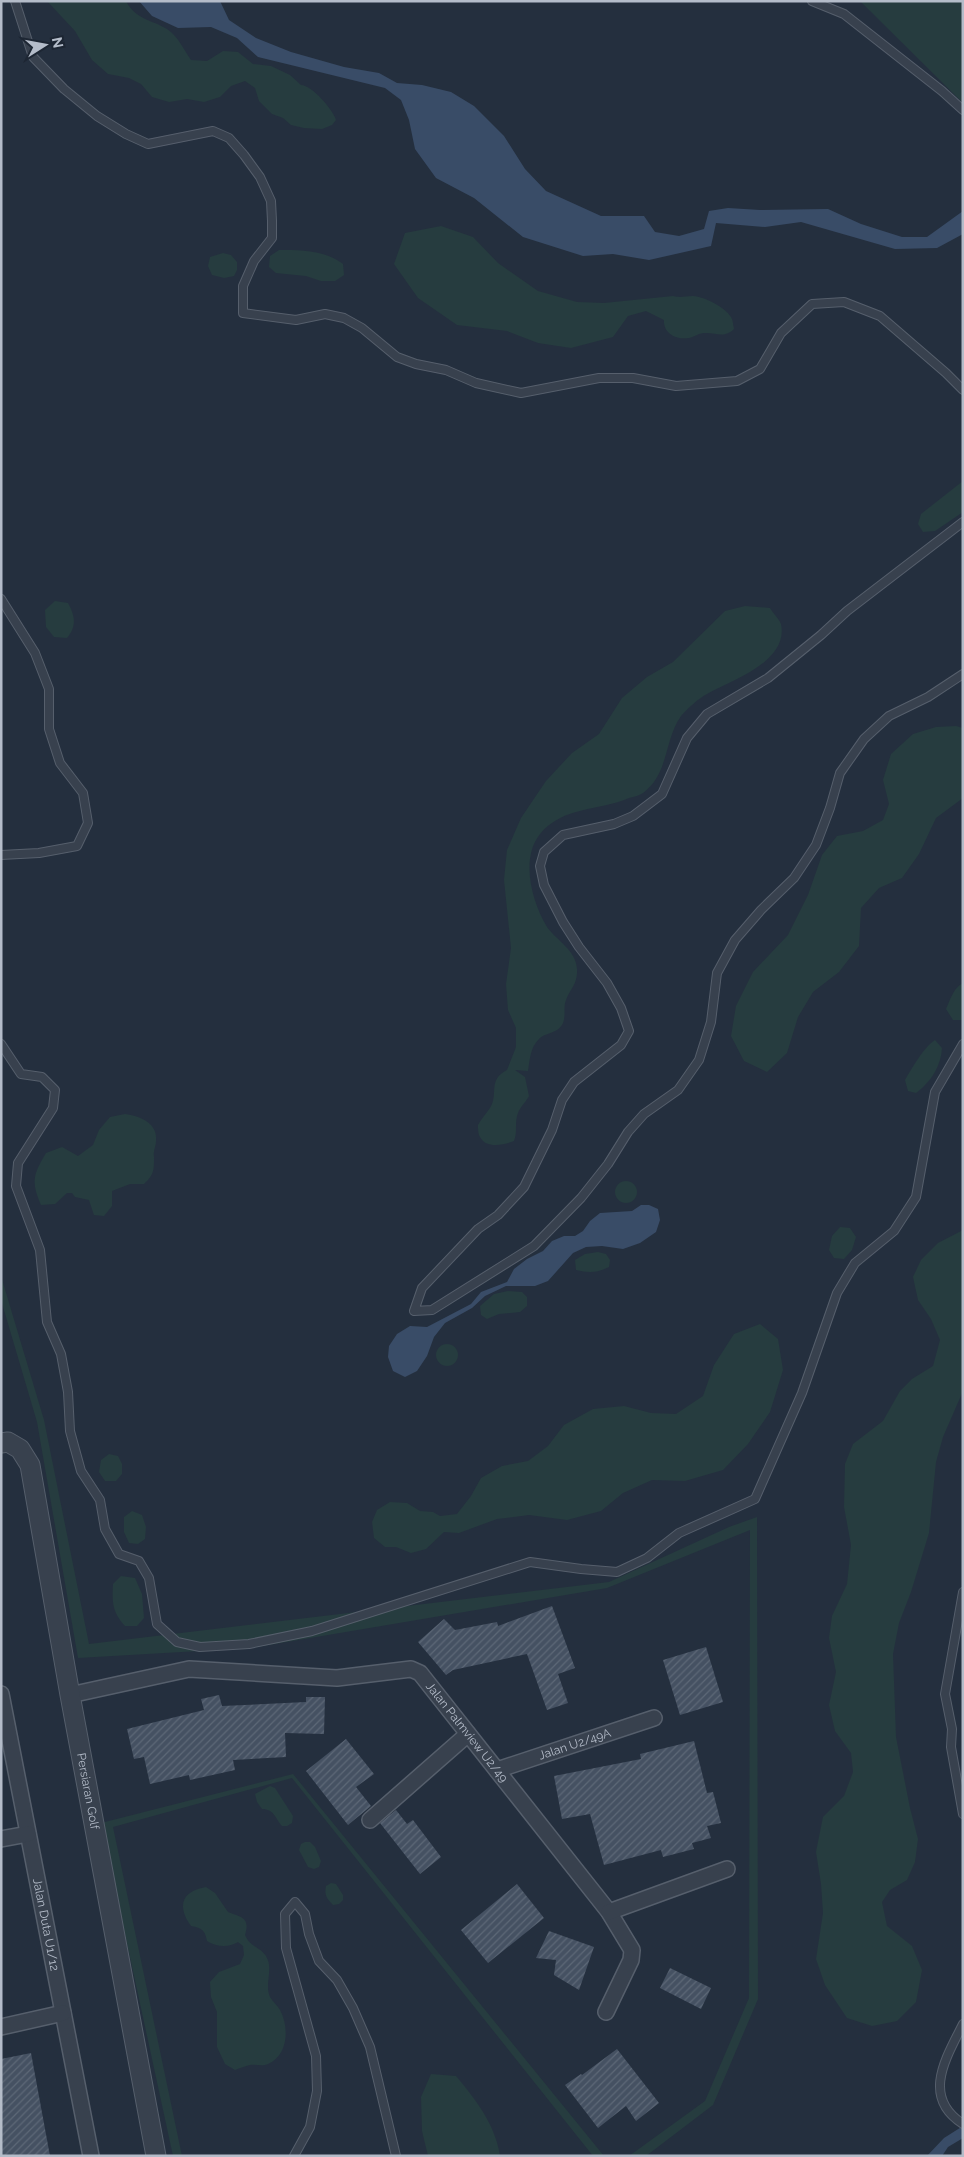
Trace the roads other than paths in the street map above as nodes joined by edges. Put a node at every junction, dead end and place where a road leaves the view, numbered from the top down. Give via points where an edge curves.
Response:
1 (15, 1) edge
2 (812, 1) edge
3 (963, 110) edge
4 (963, 390) edge
5 (963, 522) edge
6 (1, 599) edge
7 (963, 674) edge
8 (1, 855) edge
9 (1, 1044) edge
10 (963, 1044) edge
11 (1, 1443) edge
12 (963, 1592) edge
13 (1, 1694) edge
14 (70, 1695) junction
15 (654, 1718) dead end
16 (468, 1734) junction
17 (497, 1770) junction
18 (963, 1814) edge
19 (370, 1820) dead end
20 (28, 1834) junction
21 (1, 1840) edge
22 (727, 1869) dead end
23 (608, 1912) junction
24 (606, 2012) dead end
25 (63, 2014) junction
26 (963, 2024) edge
27 (1, 2027) edge
28 (963, 2124) edge
29 (91, 2156) edge
30 (156, 2156) edge
31 (294, 2156) edge
32 (396, 2156) edge

1 - 4 lane via 33,57 64,89 97,116 148,144 213,131 229,138 244,155 260,177 271,201 272,238 254,261 243,286 243,313 296,320 326,314 344,318 362,328 397,357 446,370 476,383 521,393 598,378 633,378 676,386 736,381 760,369 780,333 812,304 844,302 880,316
2 - 3 lane via 844,14
5 - 7 lane via 847,610 768,678 707,714 687,738 662,794 633,816 614,824 563,835 544,852 540,866 544,885 579,947 607,982 621,1008 628,1031 620,1045 574,1082 562,1100 552,1130 524,1187 498,1215 478,1229 422,1288 414,1311 432,1310 534,1246 581,1198 644,1114 678,1090 699,1060 711,1022 717,973 735,940 794,878 816,845 840,773 864,739 889,716 928,697
6 - 8 lane via 35,652 49,689 50,729 60,763 82,792 88,823 77,846
9 - 10 lane via 21,1074 42,1077 55,1090 53,1108 18,1163 16,1186 40,1250 47,1322 61,1354 68,1392 70,1431 81,1471 100,1500 105,1529 119,1554 139,1561 149,1578 157,1624 177,1642 200,1647 249,1644 312,1631 530,1562 617,1572 648,1558 679,1533 755,1499 802,1393 837,1293 856,1263 894,1231 916,1197 935,1092
11 - 14 street, Persiaran Golf via 8,1442 20,1450 30,1465
12 - 18 lane via 945,1694
13 - 20 street, Jalan Duta U1/12
14 - 16 street, Jalan Palmview U2/49 via 189,1670 337,1678 411,1669 420,1672
14 - 30 street, Persiaran Golf
15 - 17 street, Jalan U2/49A
16 - 17 street, Jalan Palmview U2/49
16 - 19 street
17 - 23 street, Jalan Palmview U2/49
20 - 21 street
20 - 25 street, Jalan Duta U1/12
22 - 23 street
23 - 24 street, Jalan Palmview U2/49 via 632,1950 632,1960
25 - 27 street
25 - 29 street, Jalan Duta U1/12
26 - 28 lane via 938,2082 939,2094 951,2116
31 - 32 lane via 310,2127 316,2091 316,2056 286,1948 285,1914 295,1902 305,1914 318,1962 337,1980 370,2047

